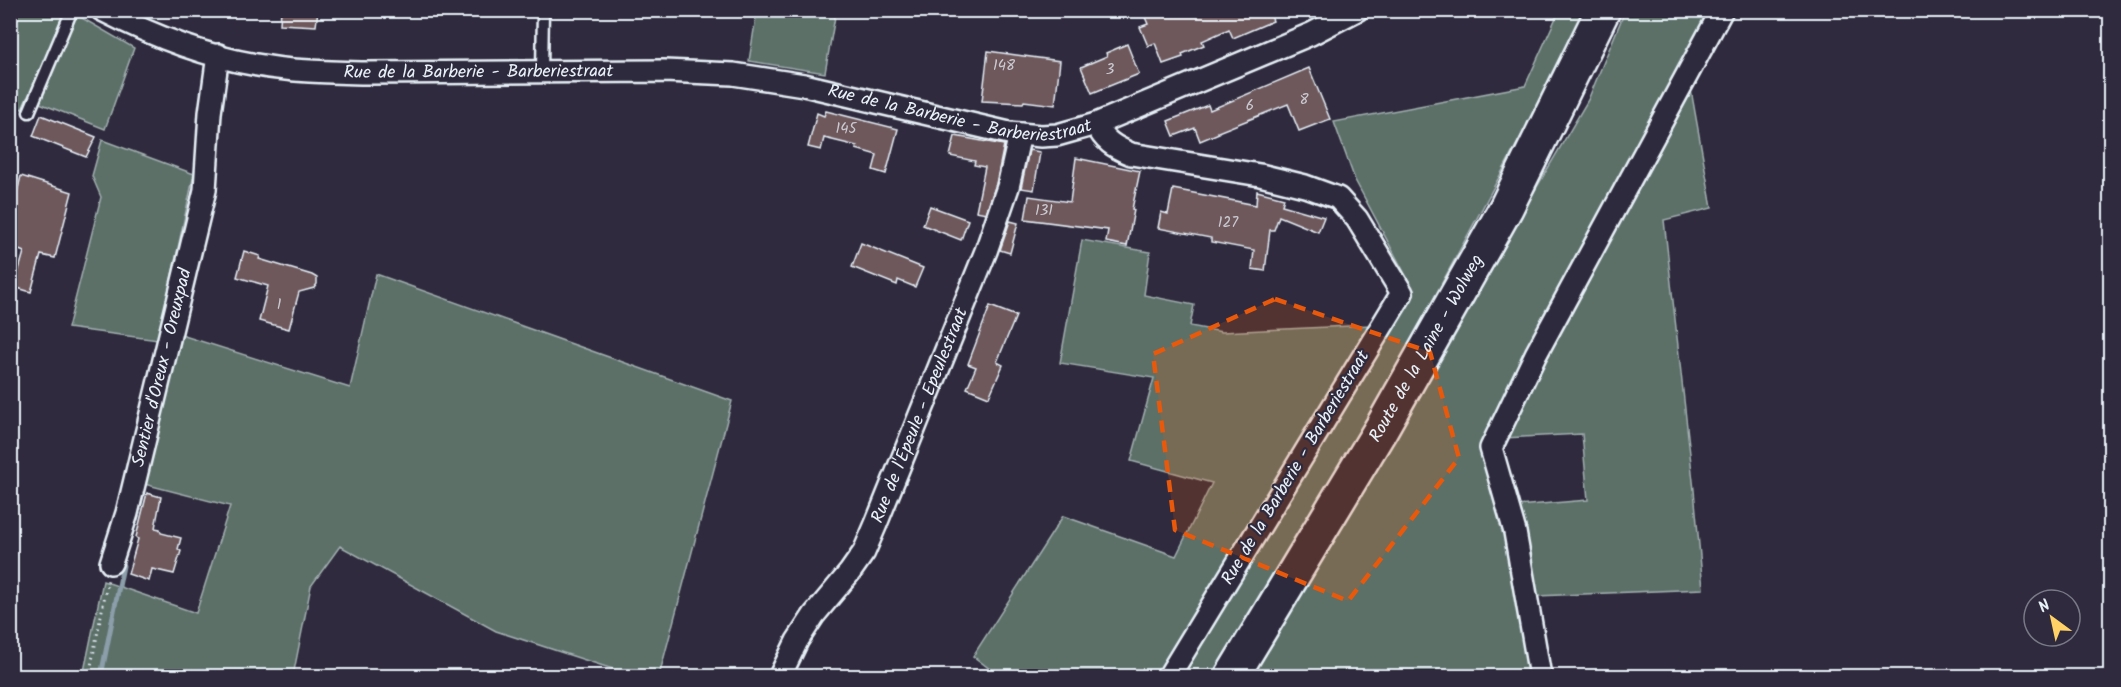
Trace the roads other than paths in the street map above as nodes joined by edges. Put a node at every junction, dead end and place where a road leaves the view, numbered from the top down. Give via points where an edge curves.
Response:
1 (72, 10) edge
2 (102, 10) edge
3 (543, 10) edge
4 (1358, 10) edge
5 (1603, 10) edge
6 (1722, 10) edge
7 (218, 55) junction
8 (542, 72) junction
9 (29, 112) dead end
10 (1096, 124) junction
11 (1020, 134) junction
12 (111, 563) road end
13 (780, 676) edge
14 (1169, 676) edge
15 (1233, 676) edge
16 (1540, 676) edge

1 - 9 lane
2 - 7 street, Rue de la Barberie - Barberiestraat via 167,41
3 - 8 lane
4 - 10 street via 1311,34
5 - 15 highway, Route de la Laine - Wolweg via 1500,218 1381,429
6 - 16 street via 1536,354 1491,448 1515,532
7 - 8 street, Rue de la Barberie - Barberiestraat via 257,65 318,72
7 - 12 street, Sentier d'Oreux - Oreuxpad via 205,190 128,513
8 - 11 street, Rue de la Barberie - Barberiestraat via 733,74 804,85
10 - 11 street, Rue de la Barberie - Barberiestraat via 1057,135
10 - 14 street, Rue de la Barberie - Barberiestraat via 1107,141 1131,154 1260,175 1338,198 1357,219 1402,293
11 - 13 street, Rue de l'Épeule - Epeulestraat via 1008,187 986,250 864,552 814,615

